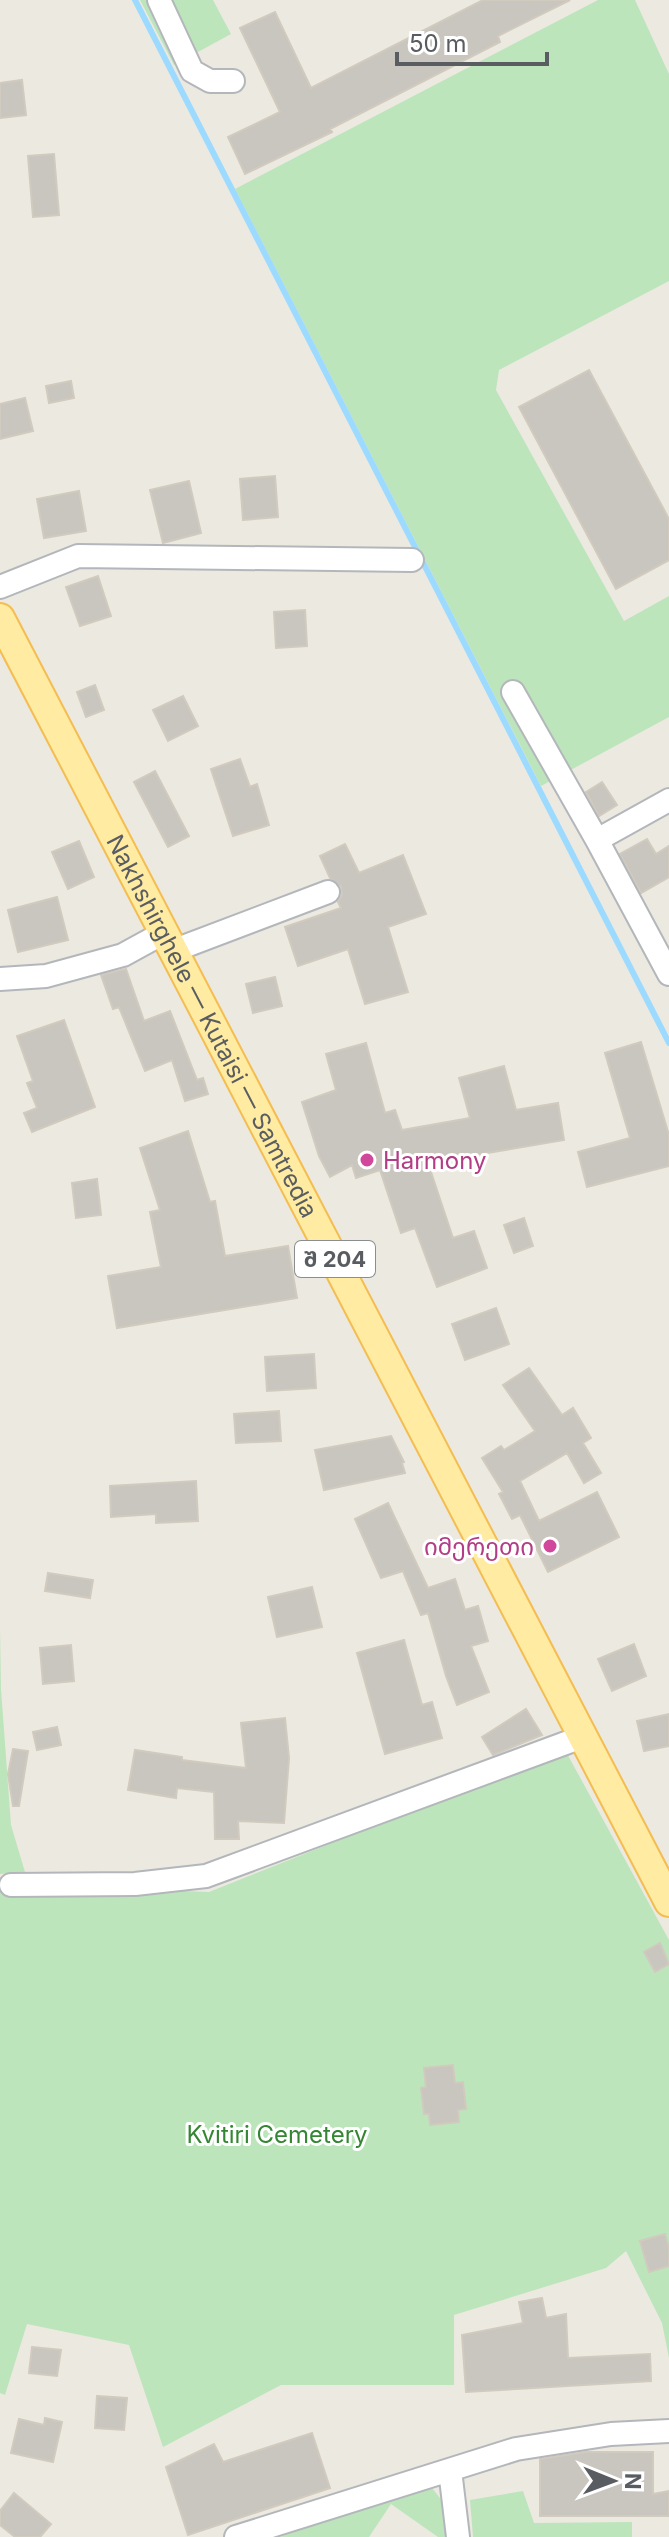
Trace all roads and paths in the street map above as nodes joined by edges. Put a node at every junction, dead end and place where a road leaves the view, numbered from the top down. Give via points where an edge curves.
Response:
1 (159, 0) edge
2 (233, 81) dead end
3 (412, 560) dead end
4 (0, 587) edge
5 (0, 618) edge
6 (513, 692) dead end
7 (669, 800) edge
8 (597, 840) junction
9 (328, 892) dead end
10 (170, 941) junction
11 (669, 974) edge
12 (0, 979) edge
13 (582, 1737) junction
14 (11, 1885) dead end
15 (669, 1902) edge
16 (669, 2431) edge
17 (450, 2470) junction
18 (236, 2537) edge
19 (458, 2537) edge

1 - 2 street via 192,71 210,81
3 - 4 street via 78,556
5 - 10 main road, Nakhshirghele — Kutaisi — Samtredia / შ 204
6 - 8 street
7 - 8 street
8 - 11 street
9 - 10 street
10 - 12 street via 46,976
10 - 13 main road, Nakhshirghele — Kutaisi — Samtredia / შ 204
13 - 14 street via 206,1876 135,1884
13 - 15 main road, Nakhshirghele — Kutaisi — Samtredia / შ 204
16 - 17 street via 567,2439
17 - 18 street
17 - 19 street

